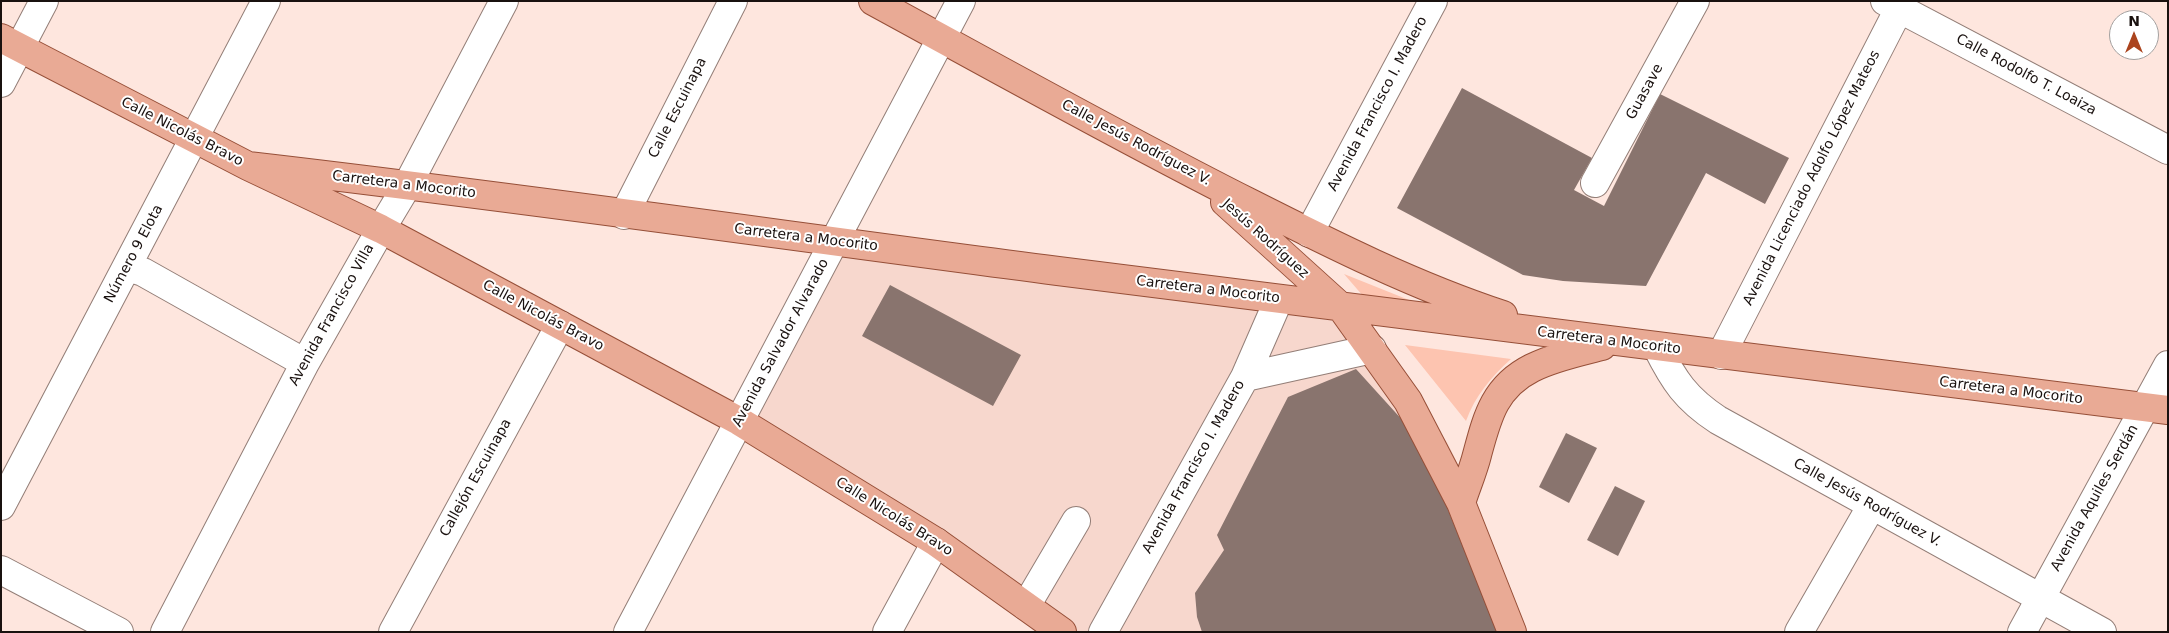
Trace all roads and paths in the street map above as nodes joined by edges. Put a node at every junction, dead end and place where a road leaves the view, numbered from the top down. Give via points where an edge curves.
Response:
1 (44, 1) edge
2 (266, 1) edge
3 (504, 1) edge
4 (733, 1) edge
5 (873, 1) edge
6 (961, 1) edge
7 (1433, 1) edge
8 (1695, 1) edge
9 (1896, 4) edge
10 (941, 38) junction
11 (10, 43) edge
12 (1, 83) edge
13 (195, 138) junction
14 (2168, 150) edge
15 (248, 166) junction
16 (1195, 176) junction
17 (1595, 183) dead end
18 (408, 184) junction
19 (624, 215) junction
20 (381, 229) junction
21 (1308, 233) junction
22 (836, 242) junction
23 (127, 267) junction
24 (1279, 299) junction
25 (1338, 304) junction
26 (560, 325) junction
27 (1611, 342) junction
28 (1657, 347) junction
29 (1372, 349) junction
30 (1721, 355) junction
31 (305, 363) junction
32 (2168, 365) edge
33 (1244, 376) junction
34 (2157, 408) edge
35 (739, 422) junction
36 (1461, 503) junction
37 (1872, 505) junction
38 (1, 506) edge
39 (1076, 521) dead end
40 (936, 542) junction
41 (1, 570) edge
42 (2040, 598) junction
43 (1026, 606) junction
44 (119, 632) edge
45 (165, 632) edge
46 (393, 632) edge
47 (628, 632) edge
48 (887, 632) edge
49 (1062, 632) edge
50 (1103, 632) edge
51 (1512, 632) edge
52 (1799, 632) edge
53 (2022, 632) edge
54 (2102, 632) edge

1 - 11 street
2 - 13 street, Número 9 Elota
3 - 18 street, Avenida Francisco Villa
4 - 19 street, Calle Escuinapa
5 - 10 main road, Calle Jesús Rodríguez V.
6 - 10 street, Avenida Salvador Alvarado
7 - 21 street, Avenida Francisco I. Madero
8 - 17 street, Guasave
9 - 14 street, Calle Rodolfo T. Loaiza
9 - 30 street, Avenida Licenciado Adolfo López Mateos
10 - 16 main road, Calle Jesús Rodríguez V.
10 - 22 street, Avenida Salvador Alvarado
11 - 12 street
11 - 13 main road, Calle Nicolás Bravo
13 - 15 main road, Calle Nicolás Bravo
13 - 23 street, Número 9 Elota
15 - 18 main road, Carretera a Mocorito
15 - 20 main road, Calle Nicolás Bravo
16 - 21 main road, Calle Jesús Rodríguez V.
16 - 25 main road, Jesús Rodríguez
18 - 19 main road, Carretera a Mocorito
18 - 20 street, Avenida Francisco Villa
19 - 22 main road, Carretera a Mocorito
20 - 26 main road, Calle Nicolás Bravo
20 - 31 street, Avenida Francisco Villa
21 - 27 main road, Calle Jesús Rodríguez V. via 1420,286 1461,301 1507,317
22 - 24 main road, Carretera a Mocorito
22 - 35 street, Avenida Salvador Alvarado
23 - 31 street via 143,272
23 - 38 street, Número 9 Elota
24 - 25 main road, Carretera a Mocorito
24 - 33 street, Avenida Francisco I. Madero
25 - 27 main road, Carretera a Mocorito
25 - 29 main road, Jesús Rodríguez
26 - 35 main road, Calle Nicolás Bravo
26 - 46 street, Callejón Escuinapa
27 - 28 main road, Carretera a Mocorito
27 - 36 main road via 1552,360 1517,377 1501,394 1488,414
28 - 30 main road, Carretera a Mocorito
28 - 37 street, Calle Jesús Rodríguez V. via 1679,387 1699,408
29 - 33 street
29 - 36 main road, Jesús Rodríguez via 1408,401
30 - 34 main road, Carretera a Mocorito
31 - 45 street, Avenida Francisco Villa
32 - 34 street, Avenida Aquiles Serdán
33 - 50 street, Avenida Francisco I. Madero
34 - 42 street, Avenida Aquiles Serdán
35 - 40 main road, Calle Nicolás Bravo
35 - 47 street, Avenida Salvador Alvarado
36 - 51 main road, Jesús Rodríguez
37 - 42 street, Calle Jesús Rodríguez V.
37 - 52 street
39 - 43 street
40 - 43 main road, Calle Nicolás Bravo
40 - 48 street
41 - 44 street
42 - 53 street, Avenida Aquiles Serdán
42 - 54 street, Calle Jesús Rodríguez V.
43 - 49 main road, Calle Nicolás Bravo

